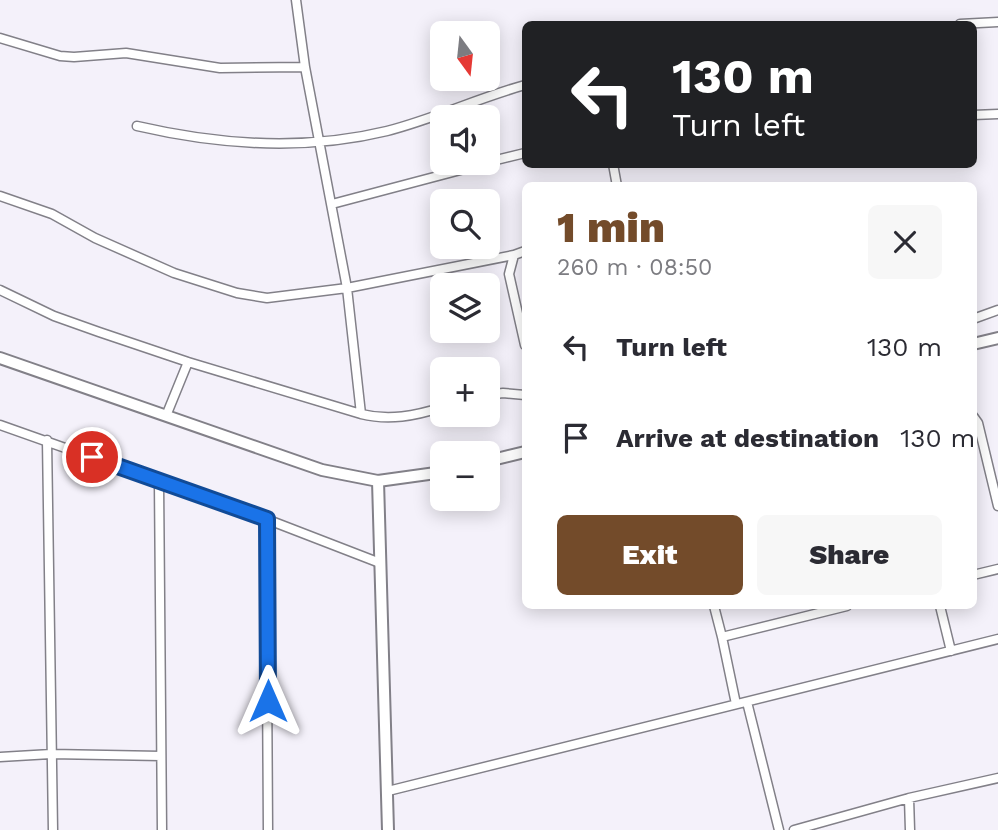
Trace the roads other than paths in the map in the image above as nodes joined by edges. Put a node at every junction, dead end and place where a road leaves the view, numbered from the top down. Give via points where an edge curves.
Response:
1 (296, 0) edge
2 (998, 22) edge
3 (977, 23) edge
4 (0, 38) edge
5 (305, 66) junction
6 (522, 87) edge
7 (998, 114) edge
8 (977, 116) edge
9 (137, 125) dead end
10 (321, 144) junction
11 (522, 154) edge
12 (500, 160) edge
13 (442, 175) edge
14 (0, 196) edge
15 (332, 204) junction
16 (522, 252) edge
17 (514, 255) junction
18 (348, 288) junction
19 (0, 290) edge
20 (998, 310) edge
21 (977, 318) edge
22 (522, 332) edge
23 (998, 338) edge
24 (977, 343) edge
25 (0, 358) edge
26 (188, 362) junction
27 (500, 393) edge
28 (522, 395) edge
29 (430, 410) edge
30 (361, 414) junction
31 (166, 416) junction
32 (977, 422) edge
33 (0, 425) edge
34 (47, 440) junction
35 (522, 453) edge
36 (500, 458) edge
37 (430, 474) edge
38 (378, 481) junction
39 (159, 482) junction
40 (998, 506) edge
41 (267, 519) junction
42 (380, 563) junction
43 (998, 569) edge
44 (977, 574) edge
45 (715, 609) edge
46 (834, 609) edge
47 (941, 609) edge
48 (722, 637) junction
49 (998, 639) edge
50 (951, 651) junction
51 (747, 702) junction
52 (736, 704) junction
53 (51, 754) junction
54 (161, 756) junction
55 (0, 757) edge
56 (998, 778) edge
57 (388, 791) junction
58 (909, 798) junction
59 (53, 830) edge
60 (162, 830) edge
61 (268, 830) edge
62 (388, 830) edge
63 (779, 830) edge
64 (794, 830) edge
65 (910, 830) edge

1 - 5 street
2 - 3 street
4 - 5 street via 60,56 126,53 220,68
5 - 10 street
6 - 10 street via 386,131
7 - 8 street
9 - 10 street via 235,142
10 - 15 street
11 - 12 street
13 - 15 street
14 - 18 street via 52,214 150,263 237,293 267,298
15 - 18 street
16 - 17 street
17 - 18 street
17 - 22 street via 509,274
18 - 30 street
19 - 26 street via 54,316
20 - 21 street
23 - 24 street
25 - 31 street
26 - 30 street
26 - 31 street
27 - 28 street
29 - 30 street via 394,418
31 - 38 street via 303,464
32 - 40 street
33 - 34 street
34 - 39 street
34 - 53 street
35 - 36 street
37 - 38 street
38 - 42 street
39 - 41 street
39 - 54 street
41 - 42 street
41 - 61 street
42 - 57 street
43 - 44 street
45 - 48 street
46 - 48 street
47 - 50 street
48 - 52 street
49 - 50 street
50 - 51 street
51 - 52 street
51 - 63 street
52 - 57 street
53 - 54 street
53 - 55 street
53 - 59 street
54 - 60 street
56 - 58 street
57 - 62 street
58 - 64 street
58 - 65 street

